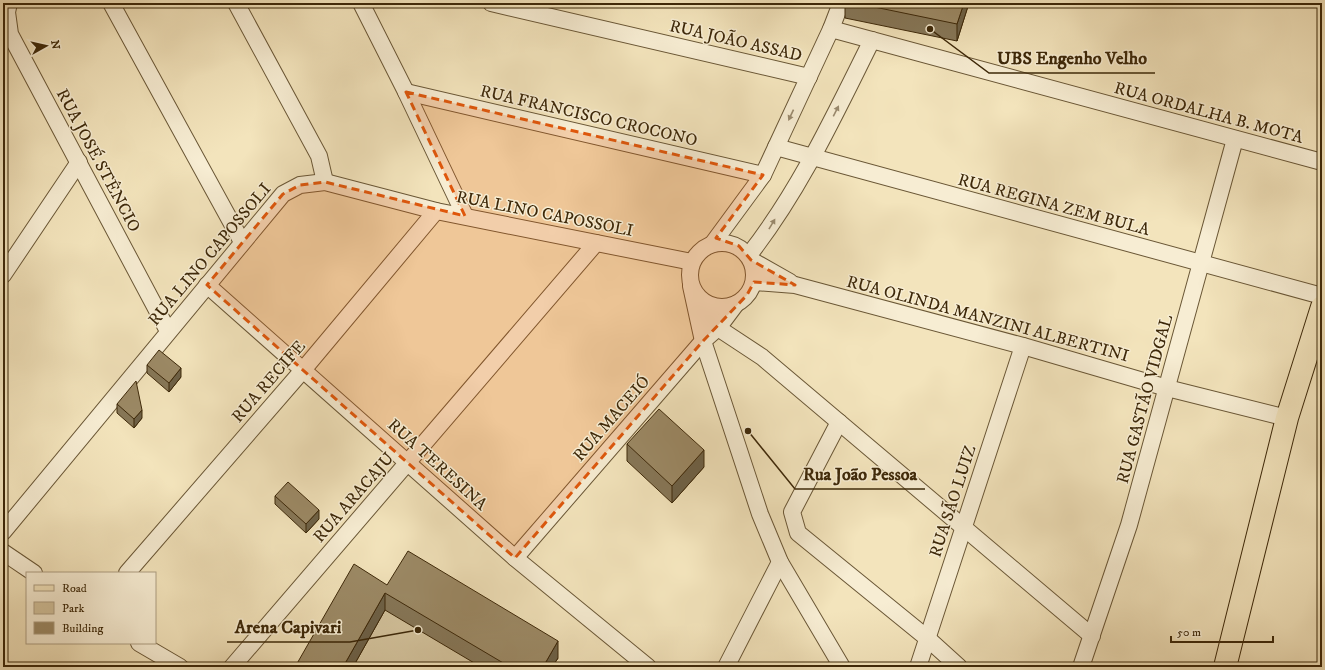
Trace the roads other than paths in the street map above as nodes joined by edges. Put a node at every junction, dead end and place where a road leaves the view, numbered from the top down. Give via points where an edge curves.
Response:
1 (9, 3) edge
2 (111, 3) edge
3 (236, 3) edge
4 (361, 3) edge
5 (490, 3) edge
6 (841, 3) edge
7 (831, 29) junction
8 (872, 40) junction
9 (809, 76) junction
10 (406, 92) junction
11 (1235, 139) junction
12 (776, 147) junction
13 (812, 157) junction
14 (79, 162) junction
15 (1322, 162) edge
16 (763, 174) junction
17 (325, 182) junction
18 (436, 211) junction
19 (465, 216) junction
20 (242, 242) junction
21 (596, 243) junction
22 (713, 243) junction
23 (750, 258) junction
24 (692, 262) junction
25 (1201, 264) junction
26 (3, 275) edge
27 (754, 282) junction
28 (207, 284) junction
29 (795, 285) junction
30 (694, 291) junction
31 (1322, 296) edge
32 (736, 304) junction
33 (1322, 307) edge
34 (718, 328) junction
35 (168, 331) junction
36 (702, 341) junction
37 (1023, 346) junction
38 (303, 370) junction
39 (1167, 388) junction
40 (1287, 418) junction
41 (840, 422) junction
42 (408, 463) junction
43 (963, 528) junction
44 (3, 532) edge
45 (3, 552) edge
46 (515, 558) junction
47 (780, 562) junction
48 (33, 572) edge
49 (128, 572) edge
50 (1092, 636) junction
51 (927, 638) junction
52 (141, 644) edge
53 (180, 667) edge
54 (232, 667) edge
55 (648, 667) edge
56 (726, 667) edge
57 (842, 667) edge
58 (918, 667) edge
59 (959, 667) edge
60 (1081, 667) edge
61 (1225, 667) edge

1 - 14 street, RUA JOSÉ STÊNCIO via 7,12 10,34
2 - 20 street
3 - 17 street via 319,156
4 - 10 street
5 - 9 street, RUA JOÃO ASSAD
6 - 7 street
7 - 8 street, RUA ORDALHA B. MOTA
7 - 9 street
8 - 11 street, RUA ORDALHA B. MOTA
13 -> 8 street
9 -> 12 street
10 - 16 street, RUA FRANCISCO CROCONO
10 - 19 street
11 - 15 street, RUA ORDALHA B. MOTA
11 - 25 street, RUA GASTÃO VIDGAL
12 - 13 street, RUA REGINA ZEM BULA
12 - 16 street
23 -> 13 street
13 - 25 street, RUA REGINA ZEM BULA
14 - 26 street
14 - 35 street, RUA JOSÉ STÊNCIO
16 - 22 street
17 - 18 street, RUA LINO CAPOSSOLI
17 - 20 street, RUA LINO CAPOSSOLI via 300,185 283,194
18 - 19 street, RUA LINO CAPOSSOLI
18 - 38 street, RUA RECIFE
19 - 21 street, RUA LINO CAPOSSOLI
20 - 28 street, RUA LINO CAPOSSOLI
21 - 24 street, RUA LINO CAPOSSOLI
21 - 42 street, RUA ARACAJU
22 - 23 street via 726,242 739,246
22 - 24 street via 700,250
23 - 27 street via 754,268
23 - 29 street, RUA OLINDA MANZINI ALBERTINI
24 - 30 street via 689,274
25 - 31 street, RUA REGINA ZEM BULA
25 - 39 street, RUA GASTÃO VIDGAL
27 - 29 street, RUA OLINDA MANZINI ALBERTINI
27 - 32 street via 747,295
28 - 35 street, RUA LINO CAPOSSOLI
28 - 38 street, RUA TERESINA
29 - 37 street, RUA OLINDA MANZINI ALBERTINI
30 - 32 street via 707,304 722,308
30 - 34 street
30 - 36 street
32 - 34 street, RUA MACEIÓ
33 - 40 main road
34 - 36 street, RUA MACEIÓ
34 - 41 street via 762,357
35 - 44 street, RUA LINO CAPOSSOLI
36 - 46 street, RUA MACEIÓ
36 - 47 street via 760,514
37 - 39 street, RUA OLINDA MANZINI ALBERTINI
37 - 43 street, RUA SÃO LUIZ
38 - 42 street, RUA TERESINA
38 - 49 street, RUA RECIFE
39 - 40 street, RUA OLINDA MANZINI ALBERTINI
39 - 50 street, RUA GASTÃO VIDGAL via 1129,525
40 - 61 main road
41 - 43 street
41 - 51 street via 792,512 798,533
42 - 46 street, RUA TERESINA
42 - 54 street, RUA ARACAJU
43 - 50 street
43 - 51 street, RUA SÃO LUIZ
45 - 48 street
46 - 55 street, RUA TERESINA
47 - 56 street
47 - 57 street
50 - 60 street, RUA GASTÃO VIDGAL
51 - 58 street, RUA SÃO LUIZ
51 - 59 street
52 - 53 street

